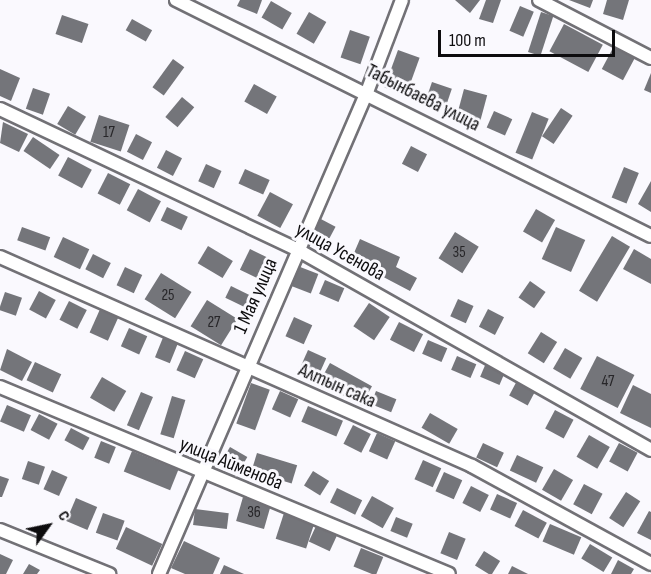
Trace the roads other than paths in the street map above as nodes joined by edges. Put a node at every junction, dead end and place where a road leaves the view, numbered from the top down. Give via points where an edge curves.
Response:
1 (176, 0) edge
2 (402, 0) edge
3 (539, 0) edge
4 (651, 58) edge
5 (367, 92) junction
6 (0, 109) edge
7 (651, 236) edge
8 (298, 250) junction
9 (0, 258) edge
10 (246, 367) junction
11 (0, 387) edge
12 (651, 450) edge
13 (200, 473) junction
14 (0, 530) edge
15 (651, 564) edge
16 (109, 574) edge
17 (159, 574) edge
18 (449, 574) edge

1 - 5 street, Табынбаева улица
2 - 5 street, 1 Мая улица
3 - 4 street
5 - 7 street, Табынбаева улица
5 - 8 street, 1 Мая улица
6 - 8 street, улица Усенова
8 - 10 street, 1 Мая улица
8 - 12 street, улица Усенова
9 - 10 street, Алтын сака
10 - 13 street, 1 Мая улица
10 - 15 street, Алтын сака via 472,466
11 - 13 street, улица Айменова
13 - 17 street, 1 Мая улица
13 - 18 street, улица Айменова
14 - 16 street

